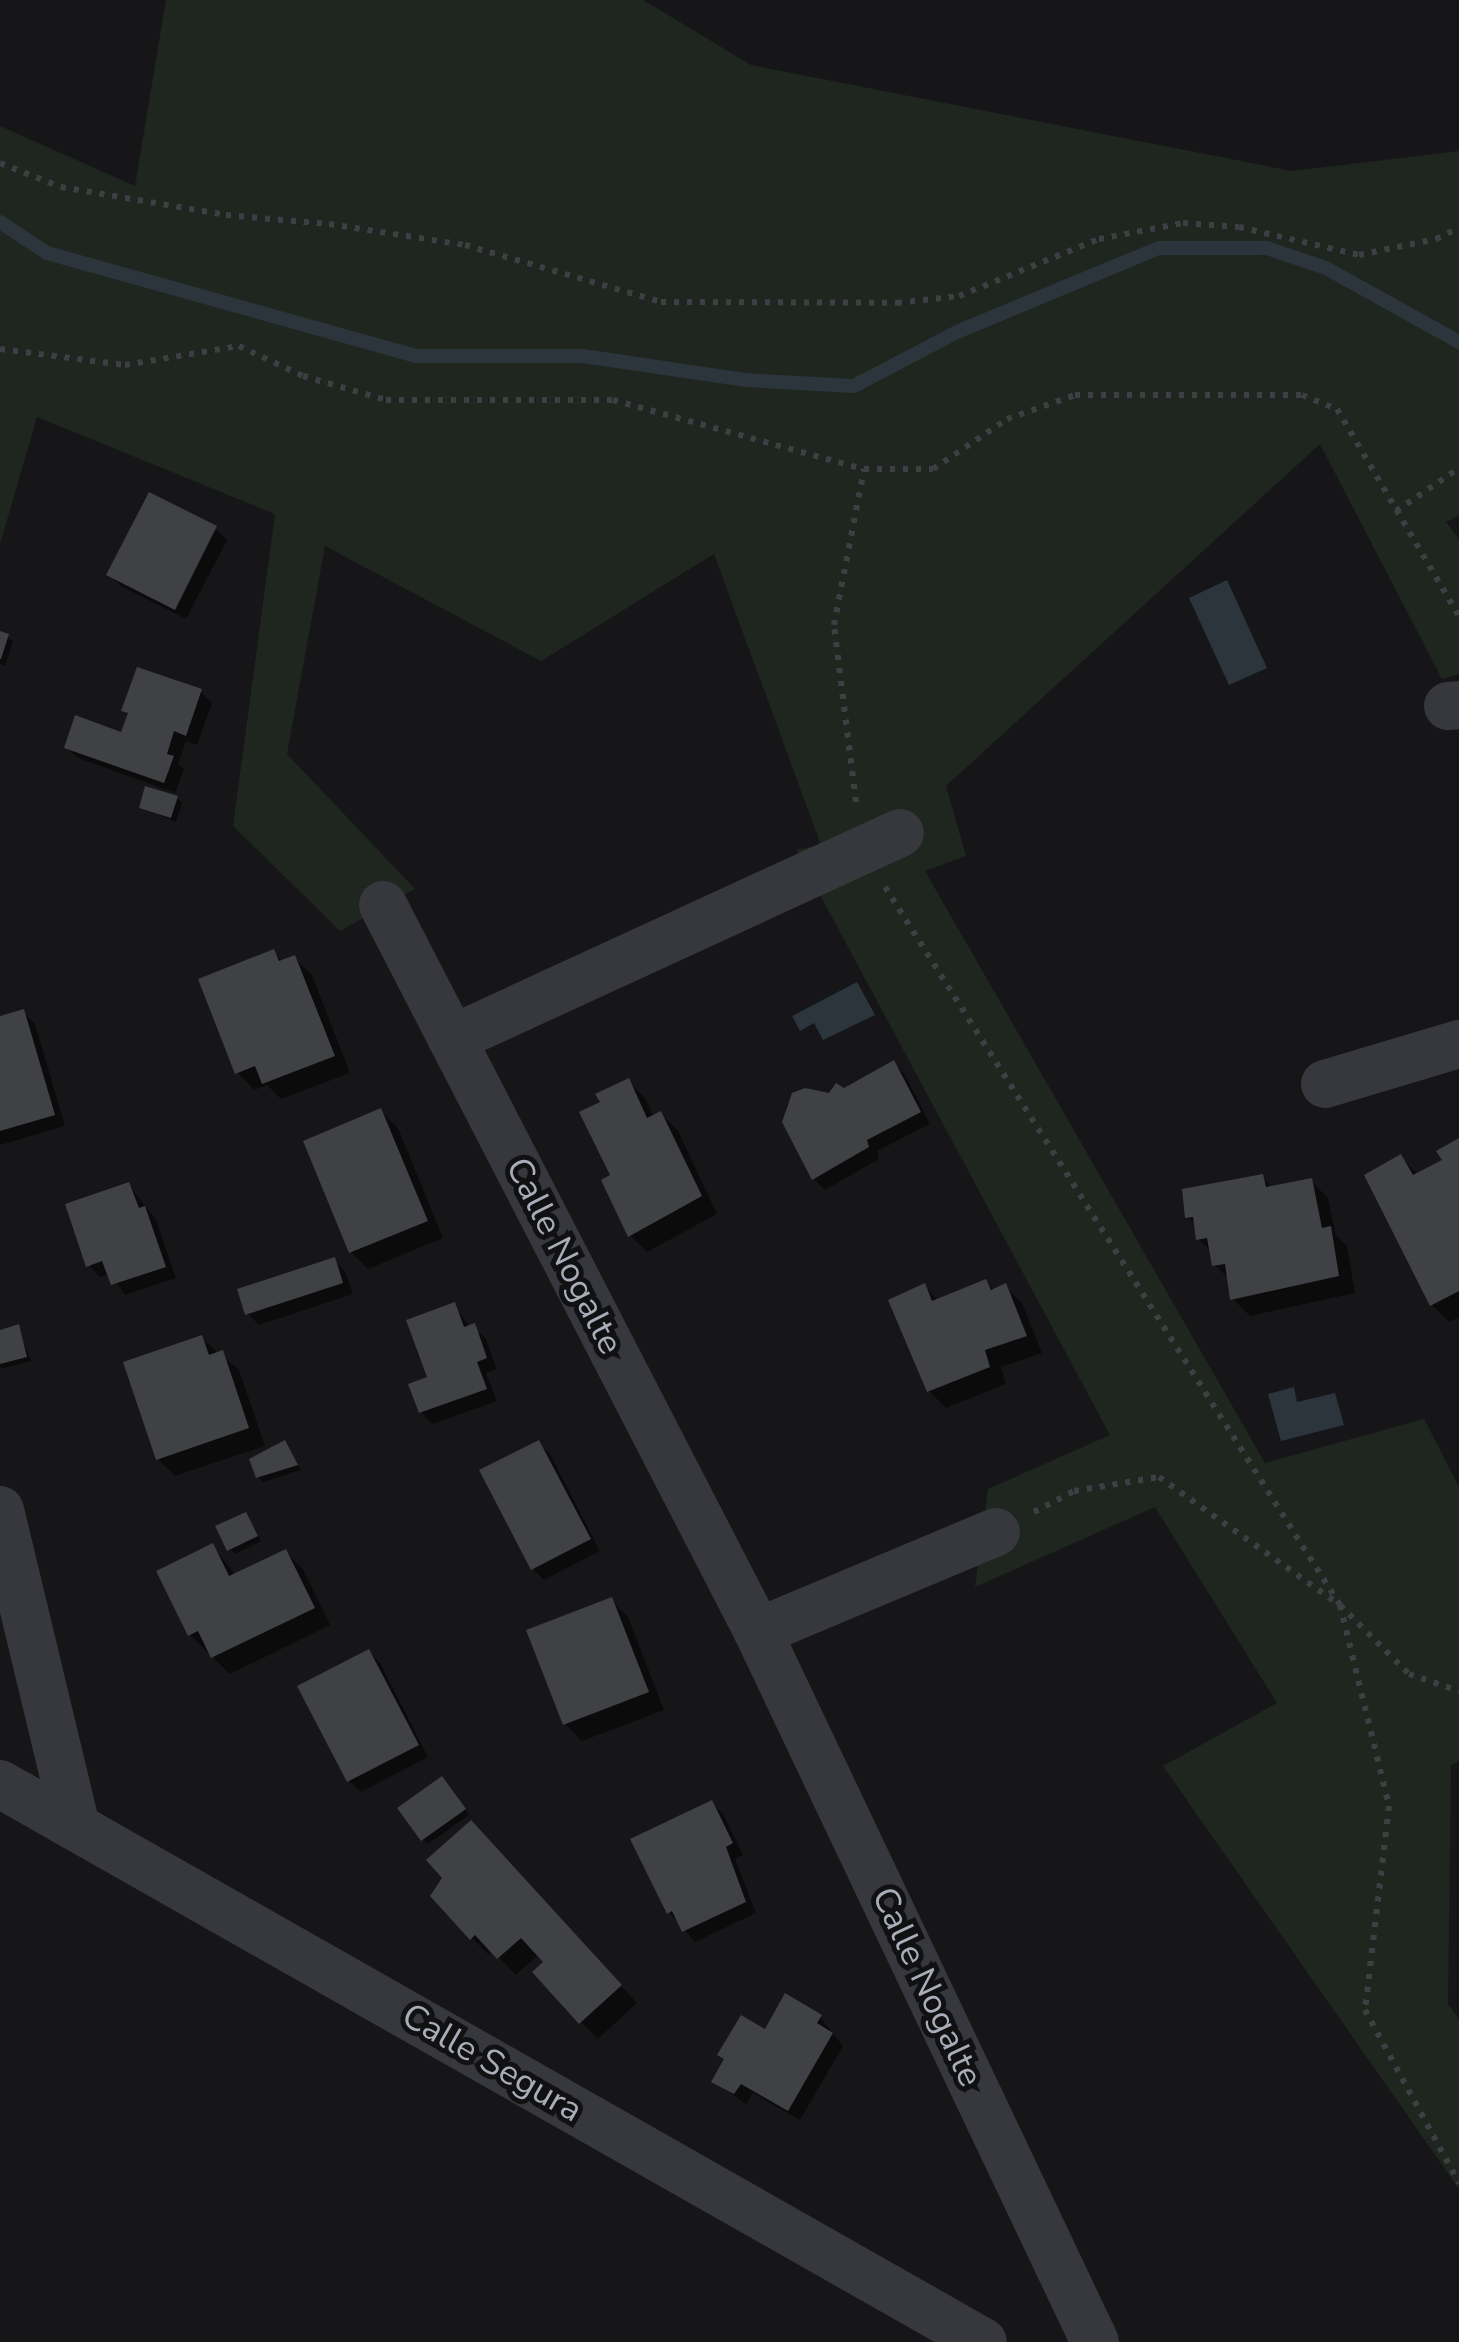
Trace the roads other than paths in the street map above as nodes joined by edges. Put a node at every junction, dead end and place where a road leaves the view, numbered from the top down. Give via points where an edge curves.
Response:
1 (881, 842) road end
2 (384, 905) dead end
3 (452, 1038) junction
4 (1459, 1044) edge
5 (1325, 1084) dead end
6 (0, 1510) edge
7 (996, 1532) road end
8 (758, 1632) junction
9 (0, 1784) edge
10 (76, 1827) junction
11 (983, 2342) edge
12 (1095, 2342) edge

1 - 3 street
2 - 3 street, Calle Nogalte
3 - 8 street, Calle Nogalte
4 - 5 street
6 - 10 street
7 - 8 street
8 - 12 street, Calle Nogalte
9 - 10 street, Calle Segura
10 - 11 street, Calle Segura

